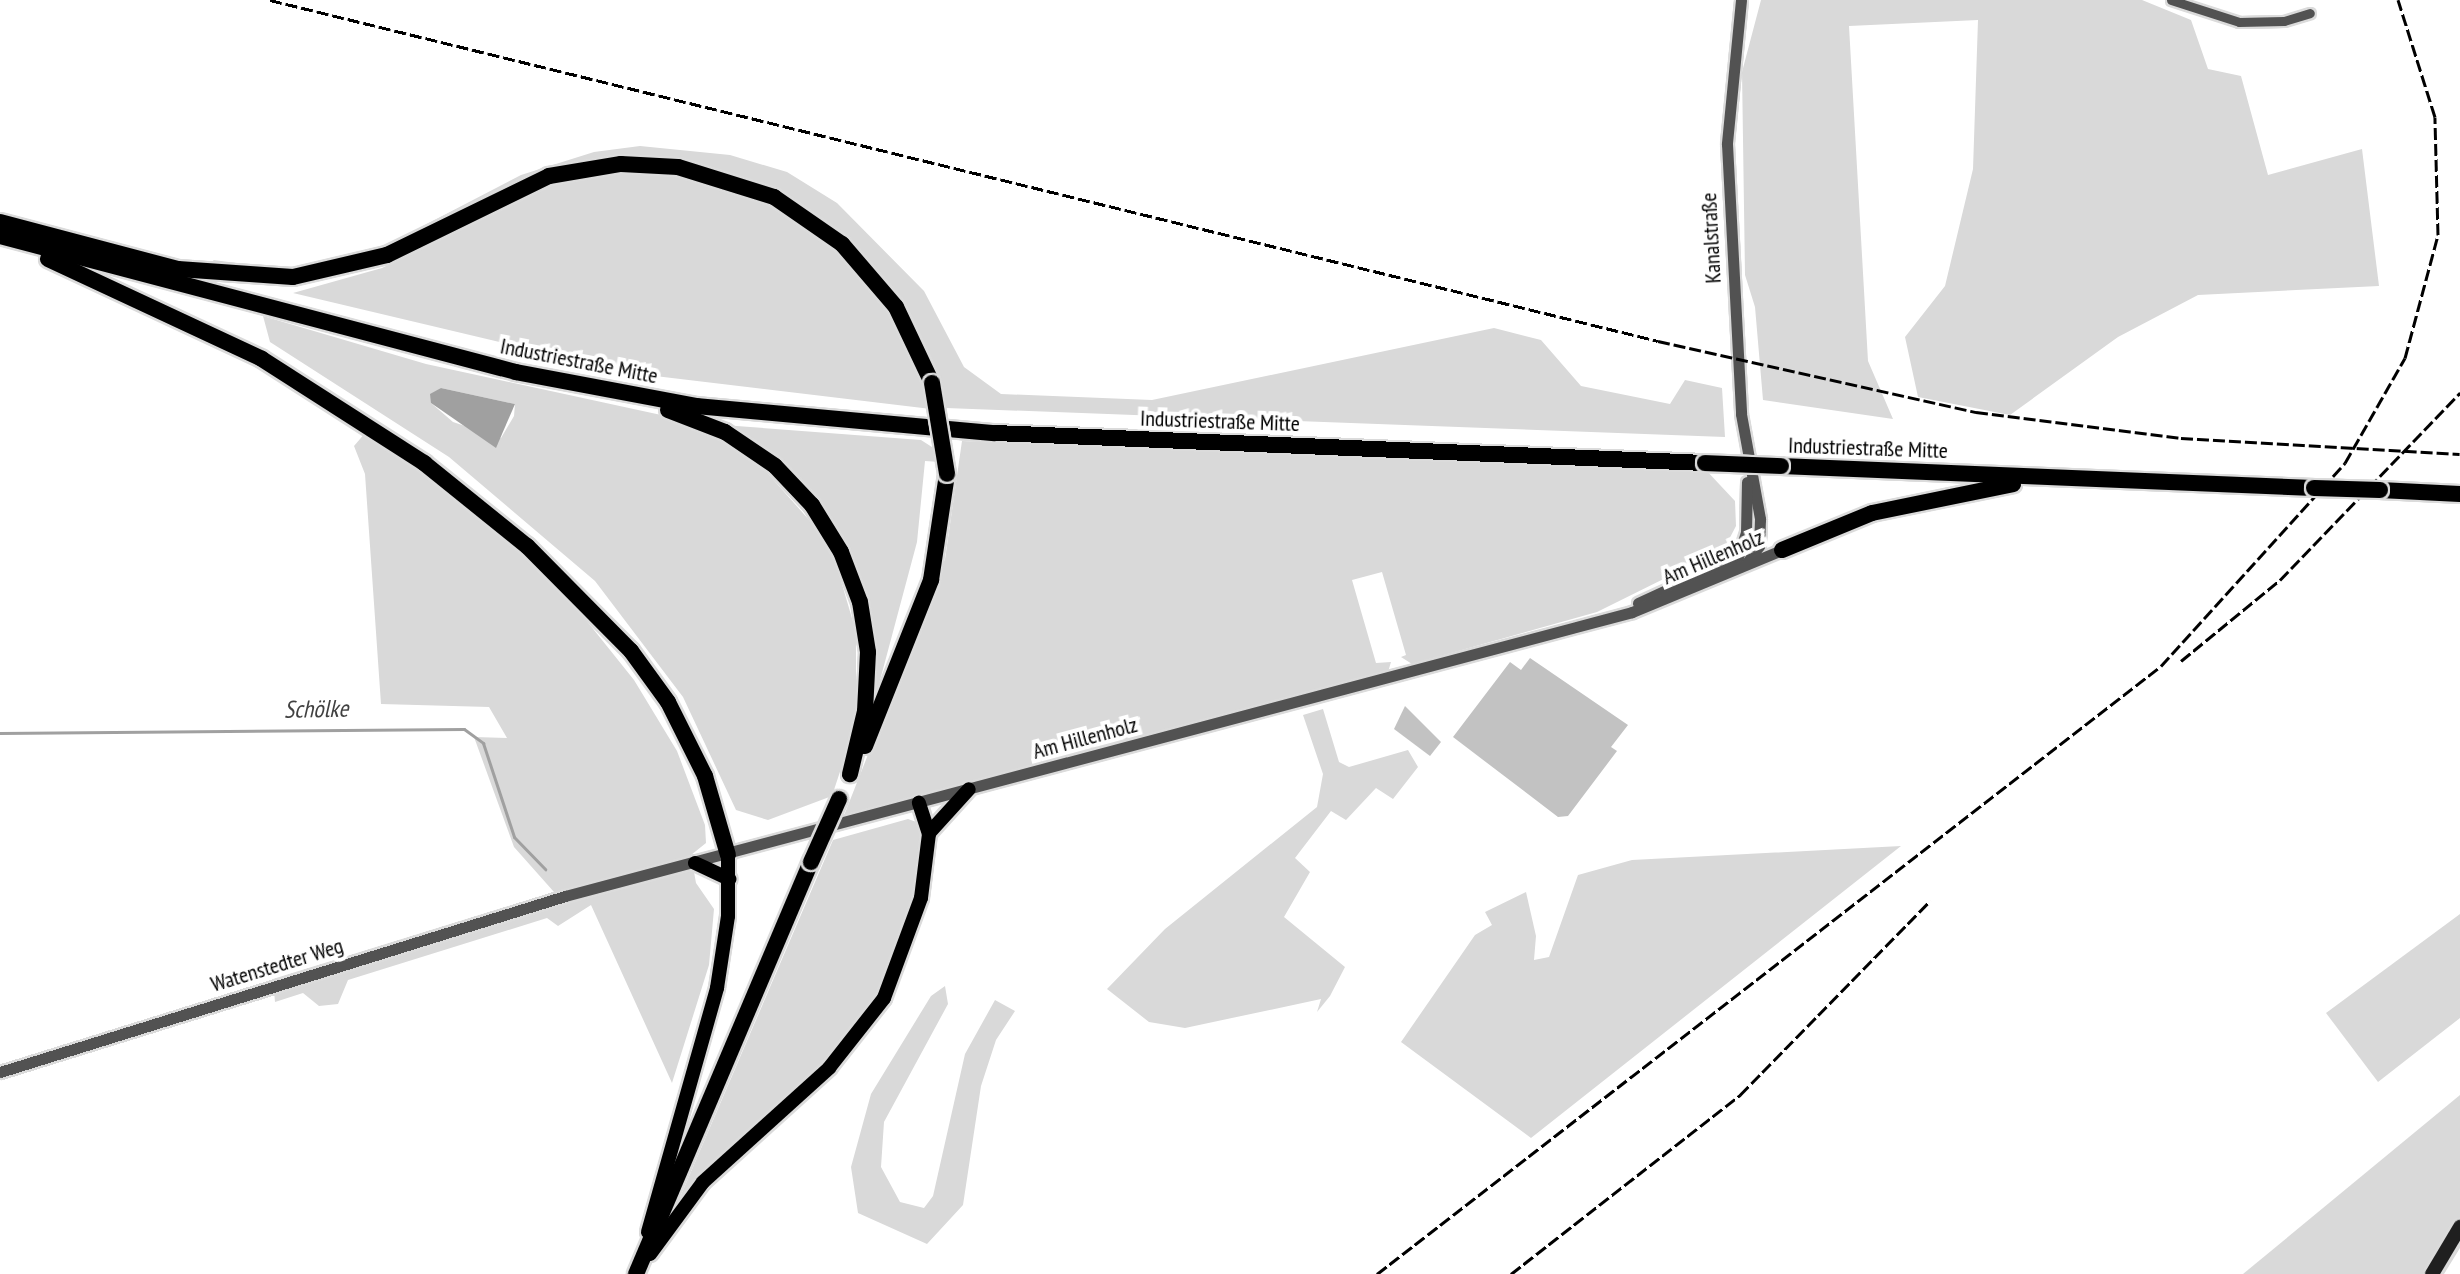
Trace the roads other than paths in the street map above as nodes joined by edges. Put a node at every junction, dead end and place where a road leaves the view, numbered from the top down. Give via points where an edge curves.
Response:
1 (1741, 0) edge
2 (2171, 0) edge
3 (2310, 13) dead end
4 (0, 222) edge
5 (0, 236) edge
6 (35, 247) junction
7 (616, 392) junction
8 (1748, 474) junction
9 (2102, 479) junction
10 (2460, 494) edge
11 (1746, 533) junction
12 (1759, 546) junction
13 (1782, 550) junction
14 (1743, 567) junction
15 (1614, 615) junction
16 (850, 774) junction
17 (969, 789) junction
18 (919, 803) junction
19 (929, 834) junction
20 (728, 855) junction
21 (695, 863) junction
22 (729, 879) junction
23 (565, 896) joint
24 (0, 1072) edge
25 (2460, 1227) edge
26 (636, 1274) edge
27 (2432, 1274) edge

1 - 8 street, Kanalstraße via 1727,144
2 - 3 street via 2239,22 2284,21
4 - 16 highway, bridge via 178,269 276,277 330,272 387,255 549,176 621,164 678,167 764,193 842,244 896,307 932,383 947,474 941,543 920,617
5 - 6 highway, Industriestraße Mitte
6 - 7 highway, Industriestraße Mitte via 389,341
6 - 20 highway via 49,260 234,344 340,406 424,463 527,546 631,651 668,702 705,776
7 - 9 highway, Industriestraße Mitte, bridge via 903,428
7 - 16 highway via 690,417 750,447 800,490 833,536 857,593 868,652 865,711
8 - 11 street, Kanalstraße
8 - 12 street, Kanalstraße
9 - 10 highway, Industriestraße Mitte, bridge
9 - 13 highway via 1947,494 1872,513
11 - 12 street
11 - 15 street, Am Hillenholz via 1732,562
12 - 13 street
12 - 14 street
13 - 14 street, Am Hillenholz
14 - 15 street, Am Hillenholz
15 - 17 street, Am Hillenholz
16 - 26 highway, bridge
17 - 18 street, Am Hillenholz
17 - 19 main road
18 - 19 main road
18 - 20 street, Am Hillenholz
19 - 26 main road via 915,922 873,1015 829,1068 711,1172
20 - 21 street, Am Hillenholz
20 - 22 main road
21 - 22 main road
21 - 23 street, Am Hillenholz
22 - 26 main road via 717,988
23 - 24 street, Watenstedter Weg
25 - 27 main road

